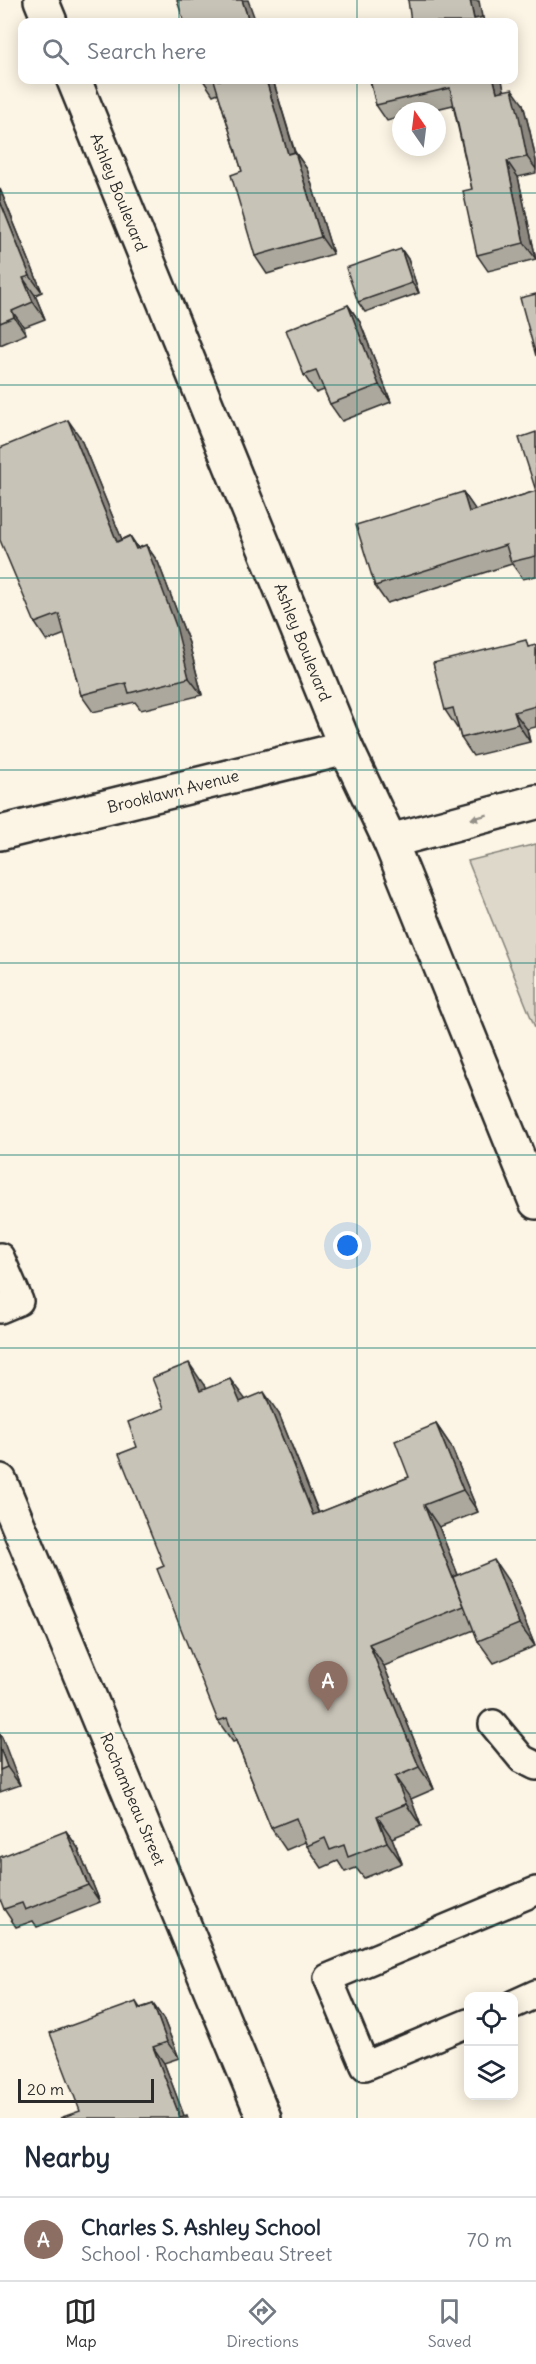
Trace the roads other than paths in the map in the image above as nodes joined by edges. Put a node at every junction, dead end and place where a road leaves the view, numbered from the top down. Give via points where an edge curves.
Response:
1 (41, 0) edge
2 (48, 18) edge
3 (76, 84) edge
4 (346, 748) junction
5 (536, 802) edge
6 (0, 833) edge
7 (390, 841) junction
8 (536, 1202) edge
9 (0, 1257) edge
10 (0, 1309) edge
11 (0, 1481) edge
12 (493, 1724) dead end
13 (536, 1766) edge
14 (536, 1891) edge
15 (536, 1995) edge
16 (518, 2002) edge
17 (464, 2025) edge
18 (264, 2118) edge

1 - 2 main road
3 - 4 main road, Ashley Boulevard
4 - 6 main road, Brooklawn Avenue
4 - 7 main road, Ashley Boulevard
5 -> 7 main road
7 - 8 main road, Ashley Boulevard
9 - 10 lane via 19,1301
11 - 18 main road, Rochambeau Street
12 - 13 lane via 522,1759
14 - 17 lane via 328,1978 365,2066
15 - 16 lane

